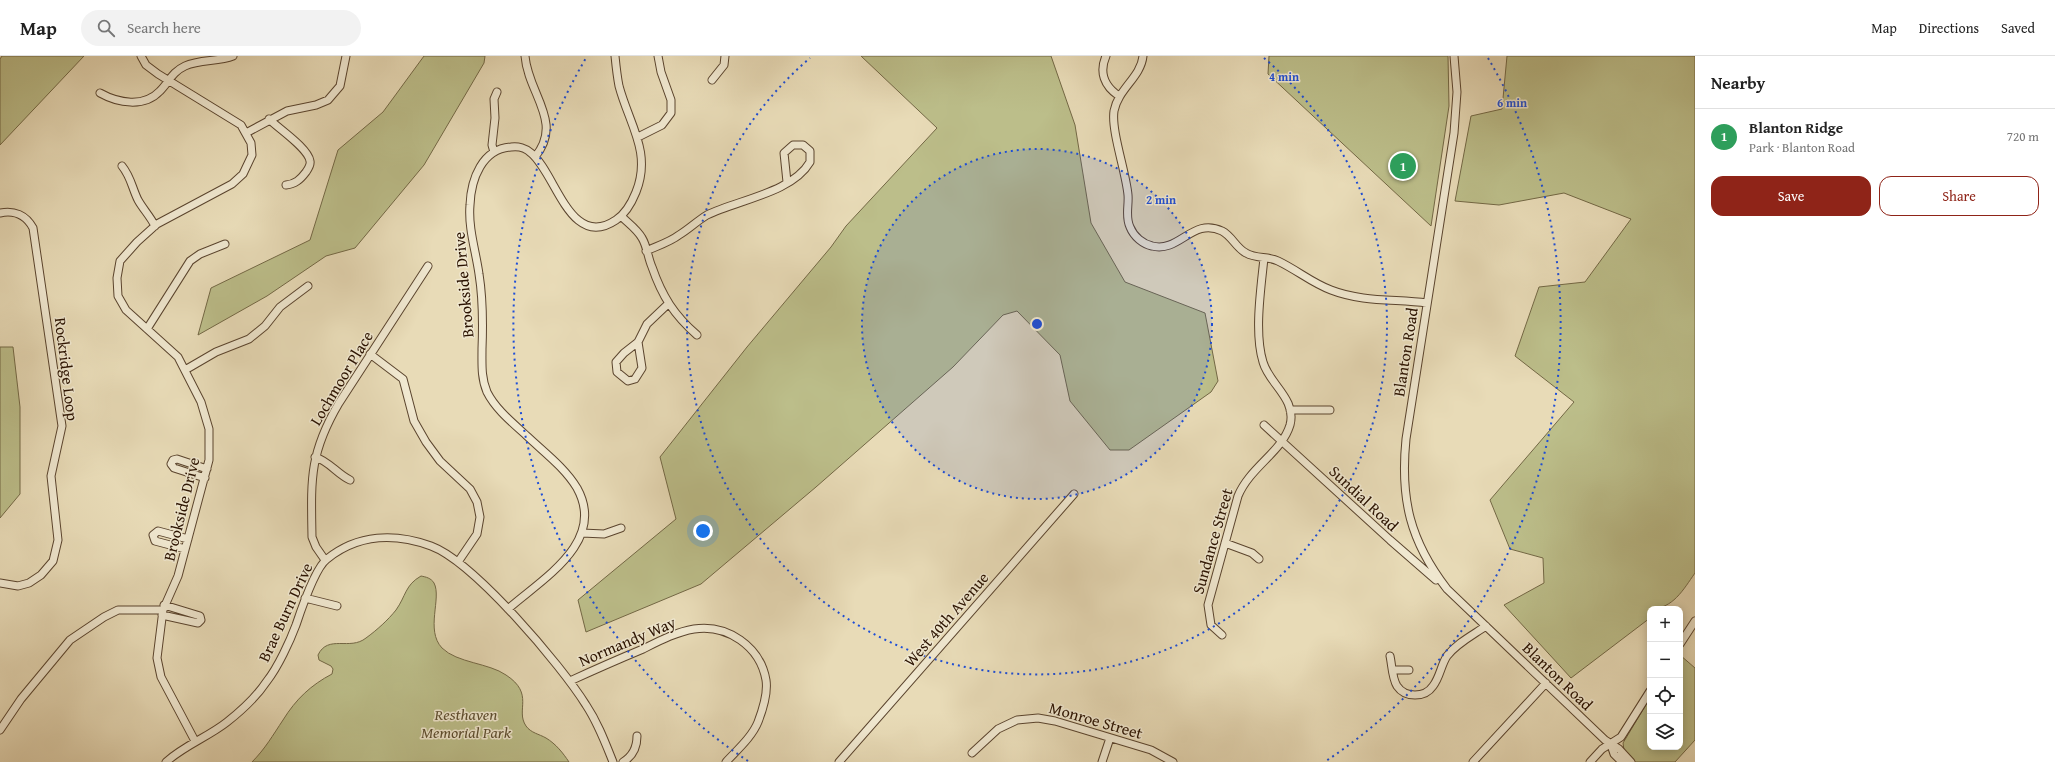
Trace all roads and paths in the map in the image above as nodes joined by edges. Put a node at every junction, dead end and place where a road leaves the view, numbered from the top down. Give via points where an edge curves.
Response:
1 (141, 56) edge
2 (233, 56) edge
3 (346, 56) edge
4 (526, 56) edge
5 (615, 56) edge
6 (658, 56) edge
7 (725, 56) edge
8 (1106, 56) edge
9 (1143, 56) edge
10 (1454, 56) edge
11 (712, 80) dead end
12 (167, 81) junction
13 (498, 92) dead end
14 (100, 94) dead end
15 (1119, 96) junction
16 (269, 119) junction
17 (246, 133) junction
18 (638, 137) junction
19 (494, 152) junction
20 (535, 157) junction
21 (122, 166) dead end
22 (787, 182) junction
23 (286, 185) dead end
24 (0, 213) edge
25 (621, 216) junction
26 (155, 226) junction
27 (225, 244) dead end
28 (646, 251) junction
29 (1264, 258) junction
30 (428, 266) dead end
31 (308, 286) dead end
32 (1427, 303) junction
33 (668, 304) junction
34 (147, 329) junction
35 (697, 335) dead end
36 (638, 342) junction
37 (370, 354) junction
38 (185, 370) junction
39 (1290, 410) junction
40 (1330, 410) dead end
41 (1264, 425) dead end
42 (1282, 441) junction
43 (315, 457) junction
44 (207, 469) junction
45 (205, 478) junction
46 (350, 480) dead end
47 (1074, 494) dead end
48 (621, 528) dead end
49 (582, 533) junction
50 (188, 539) junction
51 (1225, 543) junction
52 (185, 549) junction
53 (1259, 559) dead end
54 (325, 560) junction
55 (458, 562) junction
56 (0, 583) edge
57 (1447, 589) junction
58 (305, 598) junction
59 (337, 606) dead end
60 (508, 609) junction
61 (163, 610) junction
62 (1695, 621) edge
63 (1486, 626) junction
64 (1222, 635) dead end
65 (1681, 642) edge
66 (1390, 656) dead end
67 (1393, 670) junction
68 (1410, 670) dead end
69 (570, 681) junction
70 (1546, 683) junction
71 (1647, 696) edge
72 (0, 730) edge
73 (638, 736) dead end
74 (1110, 738) junction
75 (195, 741) junction
76 (1611, 745) junction
77 (972, 753) dead end
78 (166, 762) edge
79 (613, 762) edge
80 (623, 762) edge
81 (726, 762) edge
82 (839, 762) edge
83 (1102, 762) edge
84 (1173, 762) edge
85 (1473, 762) edge
86 (1590, 762) edge
87 (1622, 762) edge
88 (1631, 762) edge

1 - 12 street, Brookside Drive via 150,68
2 - 12 street via 190,64 175,72
3 - 16 street via 342,80 333,96 322,103 287,111
4 - 20 street via 530,79 547,128 544,144
5 - 18 street, Brookside Drive via 619,85
6 - 18 street via 671,100 671,113 662,126
7 - 11 street via 724,65
8 - 15 street via 1103,77 1107,85
9 - 15 street via 1139,69
10 - 32 street, Blanton Road via 1457,92 1454,133
12 - 14 street via 155,96 145,101 120,102
12 - 17 street, Brookside Drive via 227,115 241,125
13 - 19 street via 494,99
15 - 29 street via 1114,112 1115,128 1128,196 1129,225 1135,236 1150,246 1167,247 1198,229 1215,228 1232,238 1244,252
16 - 17 street
16 - 23 street via 305,152 310,161 310,166 300,179 296,183
17 - 26 street, Brookside Drive via 251,142 252,155 243,174 232,184
18 - 25 street, Brookside Drive via 642,155 640,178 632,201
19 - 20 street, Brookside Drive via 499,148 517,146
19 - 49 street, Brookside Drive via 484,159 476,174 469,206 479,275 484,384 491,399 502,412 559,466 577,488 584,512
20 - 25 street, Brookside Drive via 565,206 582,224 604,225
21 - 26 street
22 - 22 street via 800,174 810,162 810,151 803,145 793,144 784,153
22 - 28 street via 707,216 679,236
24 - 56 street, Rockridge Loop via 22,215 30,223 35,235 62,426 51,476 58,540 53,561 41,575 29,583 18,586
25 - 28 street via 643,239
26 - 34 street, Brookside Drive via 120,261 117,278 118,296 126,310
27 - 34 street via 190,260
28 - 33 street
29 - 32 street via 1276,260 1314,282 1351,296
29 - 39 street via 1259,322 1262,362 1287,399
30 - 37 street, Lochmoor Place
31 - 38 street via 280,307 254,335 212,354
32 - 57 street, Blanton Road via 1406,439 1404,485 1410,516 1427,563
33 - 35 street via 681,321
33 - 36 street via 647,324
34 - 38 street, Brookside Drive via 178,357
36 - 36 street via 616,362 617,372 628,380 635,380 642,368
37 - 43 street, Lochmoor Place via 328,421
37 - 55 street via 402,379 414,421 426,442 440,461 470,489 477,502 480,517 477,534
38 - 44 street, Brookside Drive via 201,402 209,429
39 - 40 street
39 - 42 street, Sundance Street via 1290,424
41 - 42 street, Sundial Road
42 - 51 street, Sundance Street via 1243,484
42 - 57 street, Sundial Road
43 - 46 street via 321,458
43 - 54 street, Lochmoor Place via 311,488 312,537
44 - 45 street, Brookside Drive
44 - 45 street via 177,460 173,460 171,464 173,468
45 - 50 street, Brookside Drive via 197,499
47 - 82 street, West 40th Avenue
48 - 49 street via 604,534
49 - 60 street, Brookside Drive via 571,554
50 - 52 street, Brookside Drive
50 - 52 street via 158,531 153,535 155,541
51 - 53 street via 1252,552
51 - 64 street, Sundance Street via 1208,605 1211,625
52 - 61 street, Brookside Drive via 178,576
54 - 55 street, Brae Burn Drive via 346,547 369,539 397,537 432,547
54 - 58 street, Brae Burn Drive
55 - 60 street, Brae Burn Drive
57 - 63 street, Blanton Road
58 - 59 street
58 - 75 street, Brae Burn Drive via 295,627 268,681 227,722
60 - 69 street, Brae Burn Drive
61 - 72 street via 118,610 70,640 21,699
61 - 75 street, Brookside Drive via 157,658 161,677
62 - 65 street
63 - 67 street via 1452,650 1443,663 1436,683 1428,692 1413,695 1402,691 1396,686
63 - 70 street, Blanton Road
66 - 67 street
67 - 68 street
69 - 79 street, Brae Burn Drive via 592,714
69 - 81 street, Normandy Way via 672,635 694,629 716,628 728,632 751,649 766,680 766,699 752,732
70 - 76 street, Blanton Road
70 - 85 street
71 - 76 street via 1621,737
73 - 80 street via 632,754
74 - 77 street, Monroe Street via 1056,721 1038,718 1017,720 998,729
74 - 83 street
74 - 84 street, Monroe Street via 1151,750
75 - 78 street, Brae Burn Drive
76 - 86 street via 1602,749
76 - 87 street via 1614,754
76 - 88 street via 1619,749

